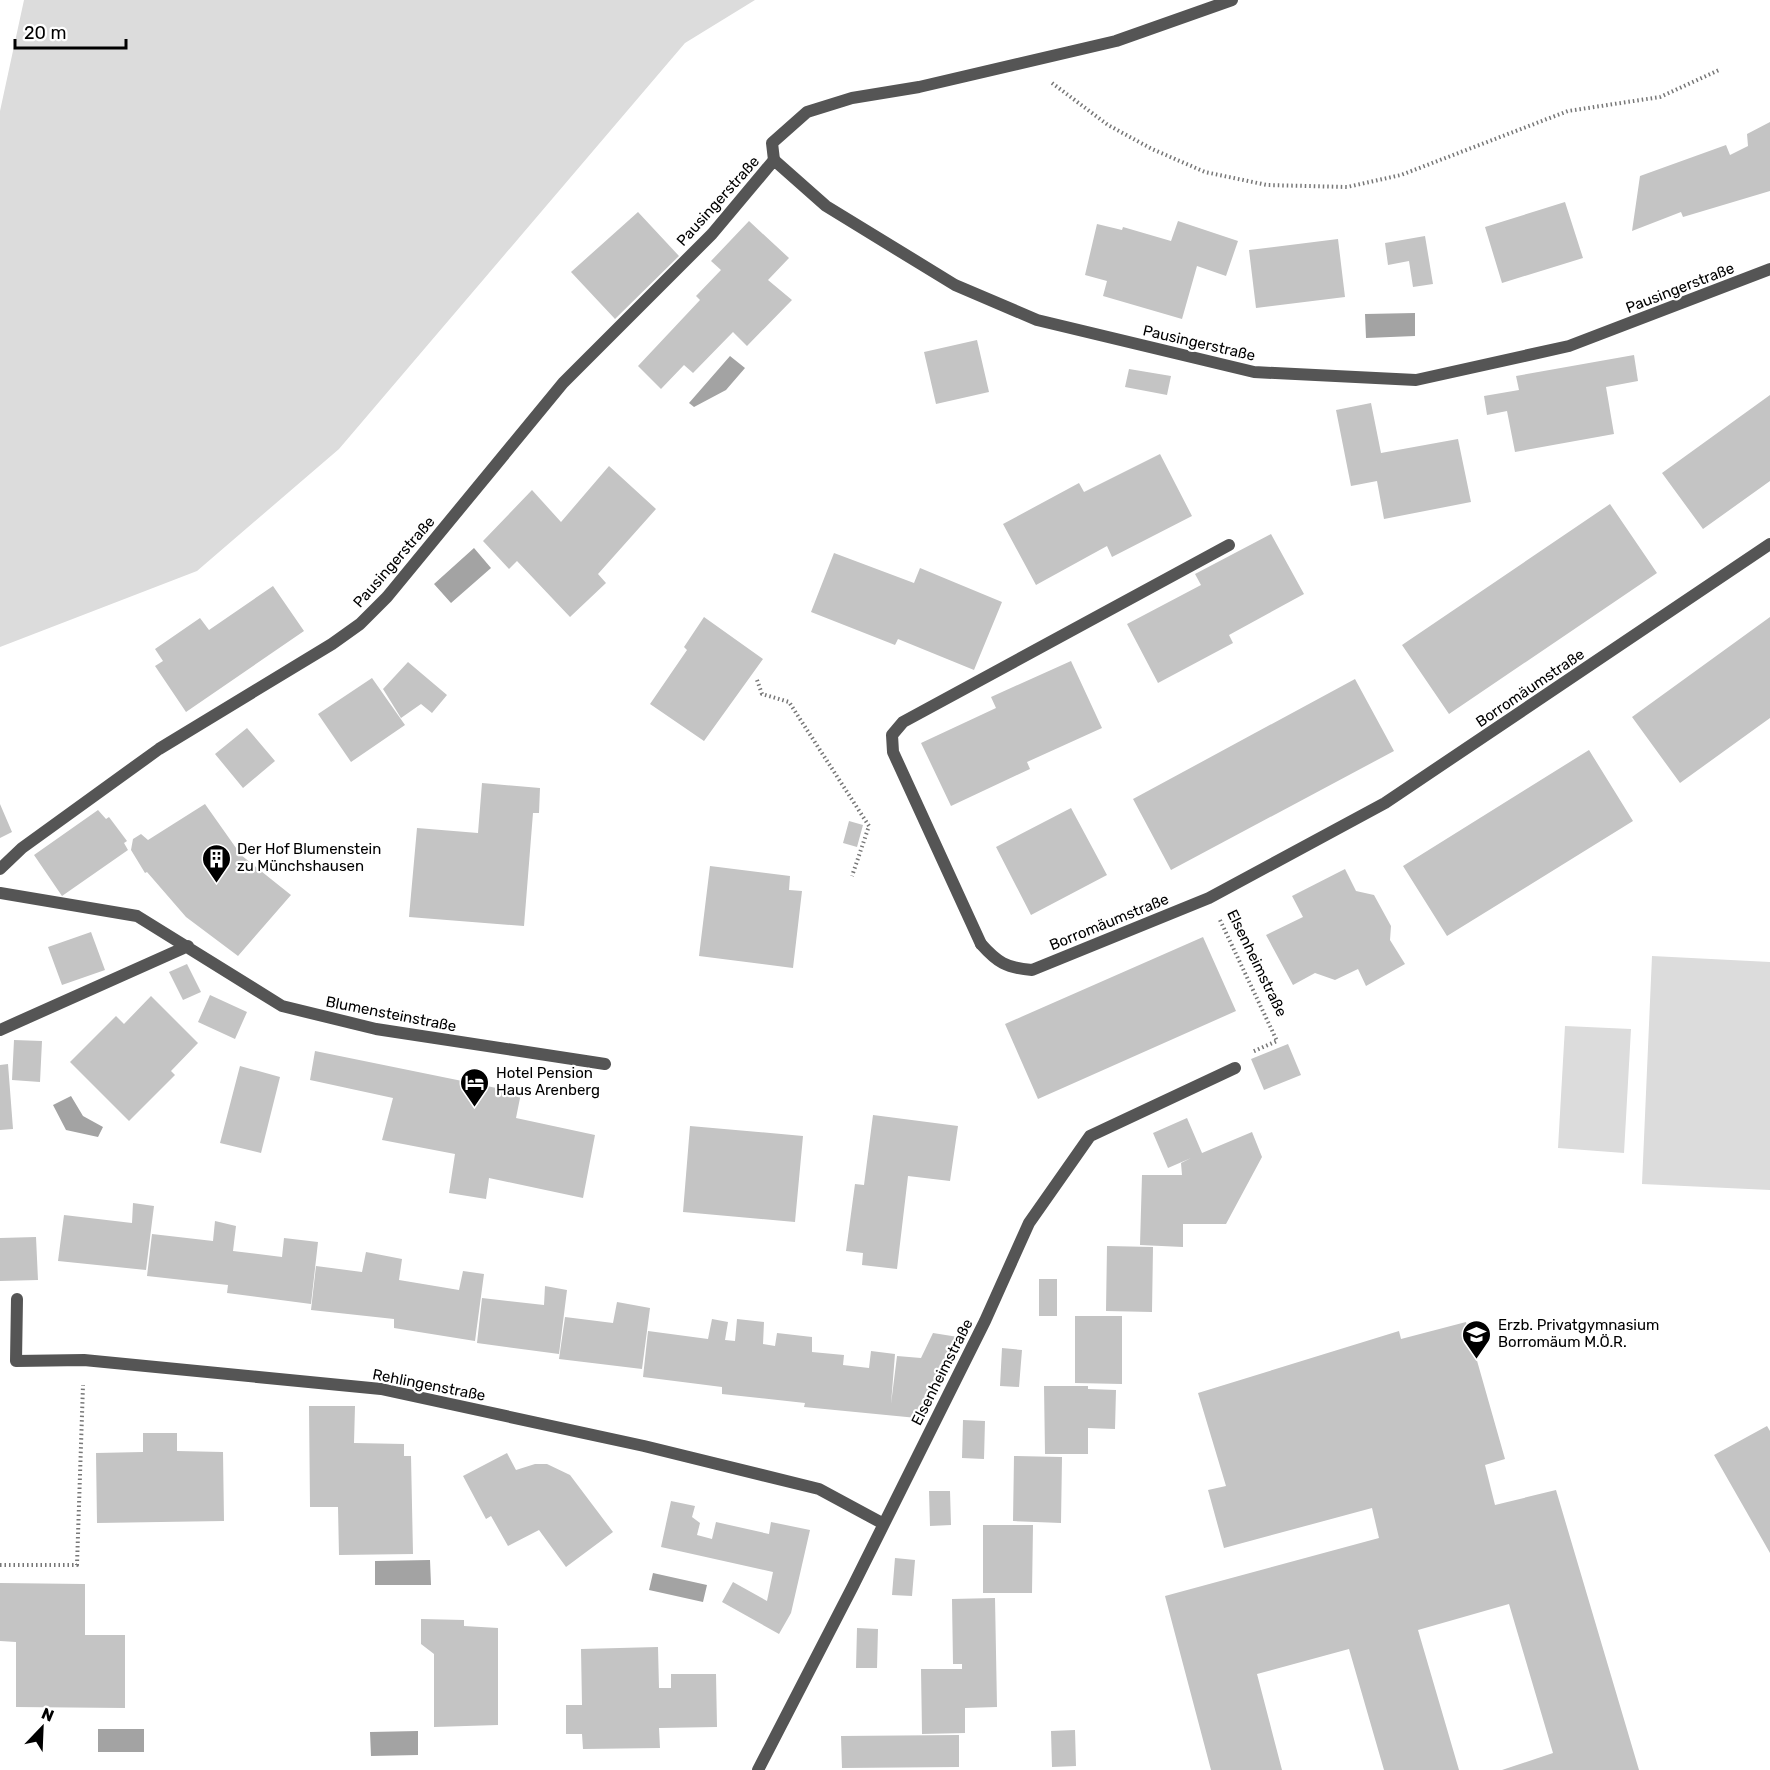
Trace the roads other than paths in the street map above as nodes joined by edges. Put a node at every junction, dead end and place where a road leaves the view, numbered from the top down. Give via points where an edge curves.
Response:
1 (1233, 0) edge
2 (774, 160) junction
3 (1770, 269) edge
4 (1770, 544) edge
5 (1228, 545) dead end
6 (0, 868) edge
7 (0, 893) edge
8 (188, 946) junction
9 (0, 1030) edge
10 (605, 1064) dead end
11 (1235, 1068) dead end
12 (17, 1299) dead end
13 (882, 1523) junction
14 (758, 1770) edge

1 - 2 street via 1116,41 919,87 852,98 807,112 772,143
2 - 3 street, Pausingerstraße via 826,206 955,285 1037,320 1254,372 1416,380 1569,346
2 - 6 street, Pausingerstraße via 712,234 563,383 387,597 360,624 159,749
4 - 5 street, Borromäumstraße via 1385,803 1209,897 1032,970 997,962 981,944 893,752 892,735 903,722
7 - 8 street, Blumensteinstraße via 137,916
8 - 9 street
8 - 10 street, Blumensteinstraße via 282,1006 376,1029
11 - 13 street, Elsenheimstraße via 1090,1136 1029,1223
12 - 13 street, Rehlingenstraße via 16,1361 84,1360 381,1389 819,1489
13 - 14 street, Elsenheimstraße

